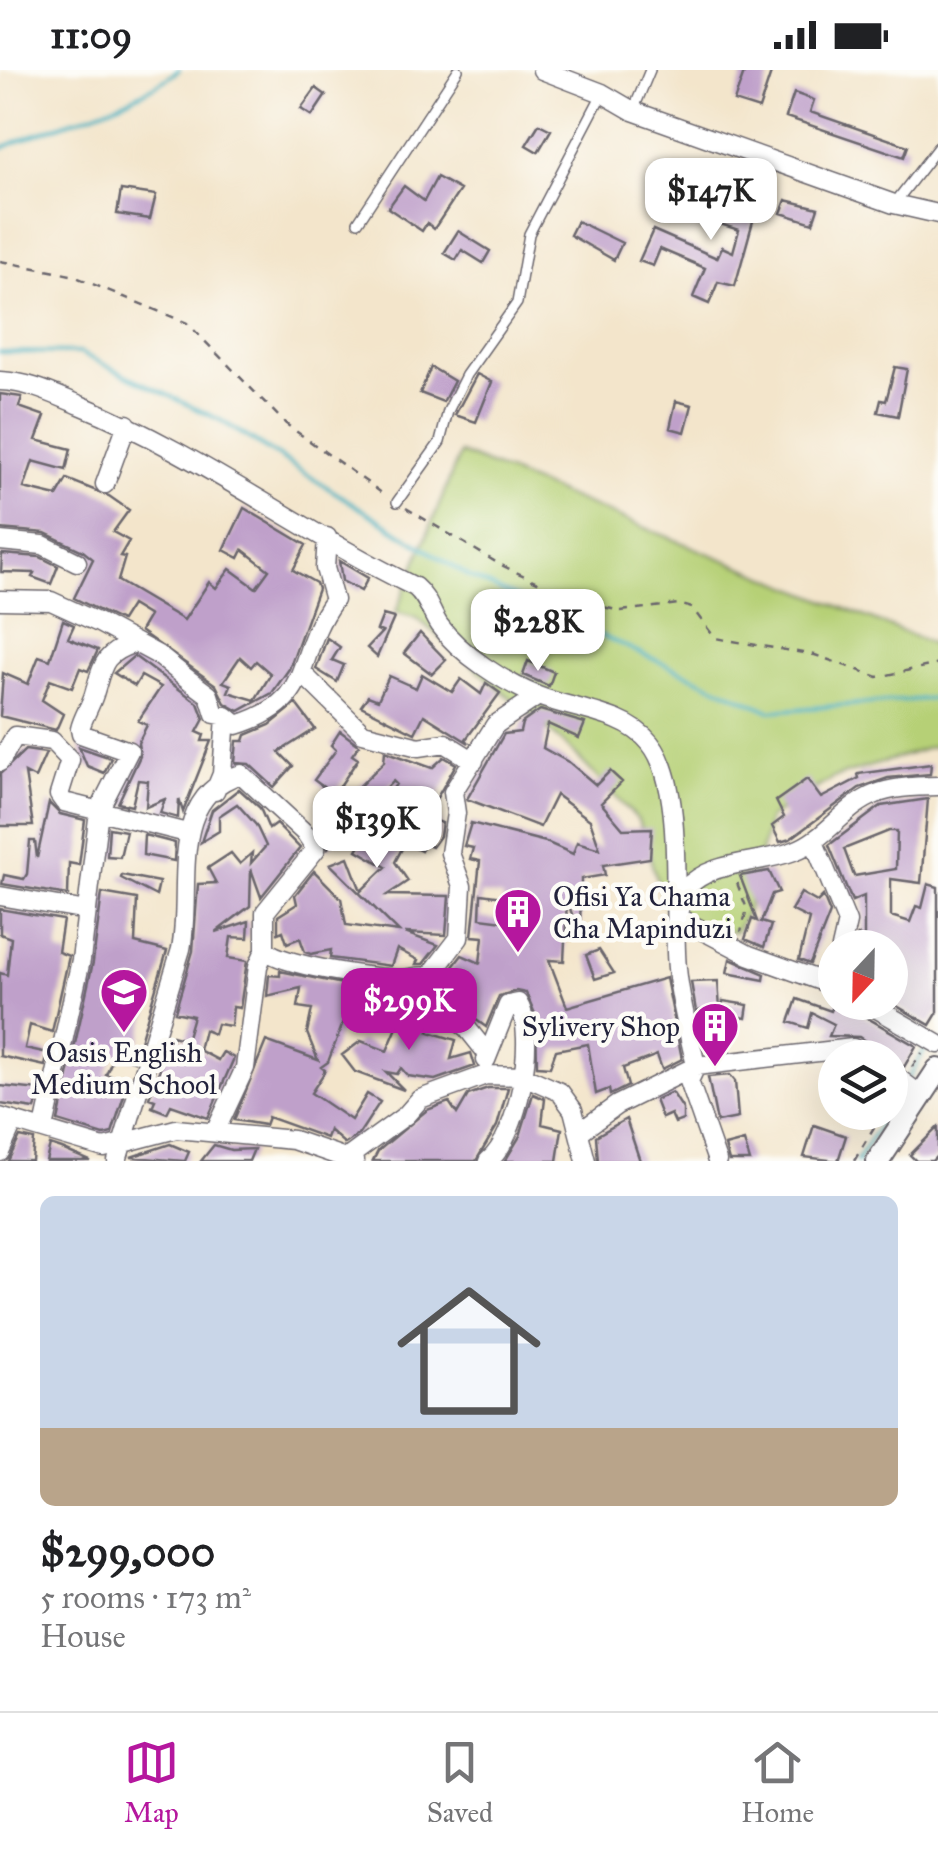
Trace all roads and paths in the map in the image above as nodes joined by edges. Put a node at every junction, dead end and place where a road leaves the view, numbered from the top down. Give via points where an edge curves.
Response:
1 (458, 70) edge
2 (542, 70) edge
3 (650, 70) edge
4 (602, 93) junction
5 (634, 111) junction
6 (938, 147) edge
7 (894, 204) junction
8 (938, 214) edge
9 (358, 222) dead end
10 (0, 261) edge
11 (0, 381) edge
12 (128, 424) junction
13 (104, 484) dead end
14 (396, 502) junction
15 (327, 537) junction
16 (0, 541) edge
17 (77, 562) dead end
18 (0, 600) edge
19 (132, 644) junction
20 (938, 664) edge
21 (302, 673) junction
22 (538, 696) junction
23 (226, 716) junction
24 (474, 761) junction
25 (0, 762) edge
26 (938, 786) edge
27 (215, 792) junction
28 (99, 810) junction
29 (187, 832) junction
30 (814, 842) junction
31 (734, 865) junction
32 (0, 896) edge
33 (87, 911) junction
34 (677, 917) junction
35 (845, 930) edge
36 (734, 947) junction
37 (265, 950) junction
38 (428, 978) junction
39 (818, 979) edge
40 (896, 1020) edge
41 (934, 1041) edge
42 (486, 1052) junction
43 (818, 1052) edge
44 (696, 1066) junction
45 (938, 1070) edge
46 (486, 1075) junction
47 (524, 1076) junction
48 (908, 1077) edge
49 (908, 1081) edge
50 (7, 1119) edge
51 (44, 1128) junction
52 (873, 1130) edge
53 (888, 1130) edge
54 (581, 1131) junction
55 (214, 1132) junction
56 (0, 1152) edge
57 (119, 1154) edge
58 (347, 1160) edge
59 (488, 1161) edge
60 (586, 1161) edge
61 (717, 1161) edge
62 (854, 1161) edge
63 (878, 1161) edge

1 - 9 lane
2 - 4 street
3 - 5 lane
4 - 5 street
4 - 14 lane via 528,234 517,303 466,375 440,442
5 - 7 street
6 - 7 lane
7 - 8 street
10 - 14 path via 71,275 187,323 310,444
11 - 12 street via 22,382
12 - 13 street
12 - 15 street
14 - 20 path via 499,564 597,609 679,604 692,608 716,638 816,655 860,674
15 - 21 street via 325,568 334,600 313,628
15 - 22 street via 415,587 440,626 476,659
16 - 17 street via 43,545
18 - 19 street via 51,602
19 - 23 street via 158,655 210,696 215,714
19 - 28 street via 100,663 80,729 129,751
21 - 23 street via 296,689 262,717 237,725
21 - 24 street via 363,733 419,746 445,743
22 - 24 street via 495,724
22 - 34 street via 625,723 649,741 664,766
23 - 27 street
24 - 38 street via 453,792 450,853 462,886 460,938
25 - 28 street via 15,736 52,741 70,760 61,799
26 - 30 street via 882,791 856,802
27 - 29 street via 196,805
27 - 37 street via 234,776 247,777 316,849 265,912
28 - 29 street
28 - 33 street
29 - 57 street via 182,949
30 - 31 street
30 - 35 street
31 - 34 street via 691,882
31 - 36 path via 747,914
32 - 33 street
33 - 51 street
34 - 36 street
34 - 44 street via 676,964
36 - 39 street
37 - 38 street via 287,962 399,980
37 - 55 street via 245,1068
38 - 42 street via 417,995 466,1028
40 - 41 street
41 - 48 path
42 - 46 street
42 - 47 street via 508,1005 518,1002 528,1020
43 - 44 street
44 - 54 street via 618,1104
44 - 61 street via 689,1081
45 - 49 street
46 - 47 street
46 - 58 street via 420,1099
47 - 54 street via 560,1092
47 - 59 street via 513,1122 499,1154
50 - 51 street
50 - 56 street
51 - 57 street
52 - 62 path
53 - 63 street
54 - 60 street
55 - 57 street via 176,1129 130,1140
55 - 58 street via 293,1140

